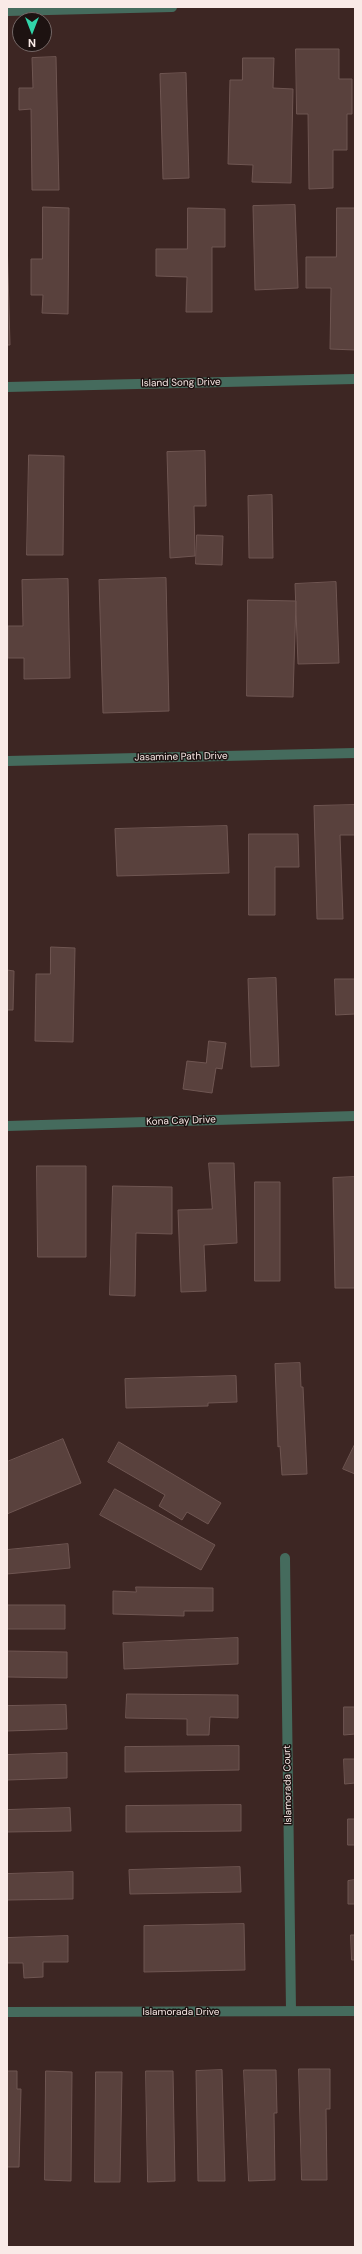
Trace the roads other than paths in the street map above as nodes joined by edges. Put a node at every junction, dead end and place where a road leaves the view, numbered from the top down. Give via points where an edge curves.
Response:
1 (172, 7) edge
2 (7, 11) edge
3 (355, 379) edge
4 (7, 387) edge
5 (355, 752) edge
6 (7, 761) edge
7 (355, 1116) edge
8 (7, 1126) edge
9 (285, 1558) dead end
10 (291, 2011) junction
11 (355, 2011) edge
12 (7, 2012) edge

1 - 2 street
3 - 4 street, Island Song Drive
5 - 6 street, Jasamine Path Drive
7 - 8 street, Kona Cay Drive
9 - 10 street, Islamorada Court
10 - 11 street, Islamorada Drive
10 - 12 street, Islamorada Drive

